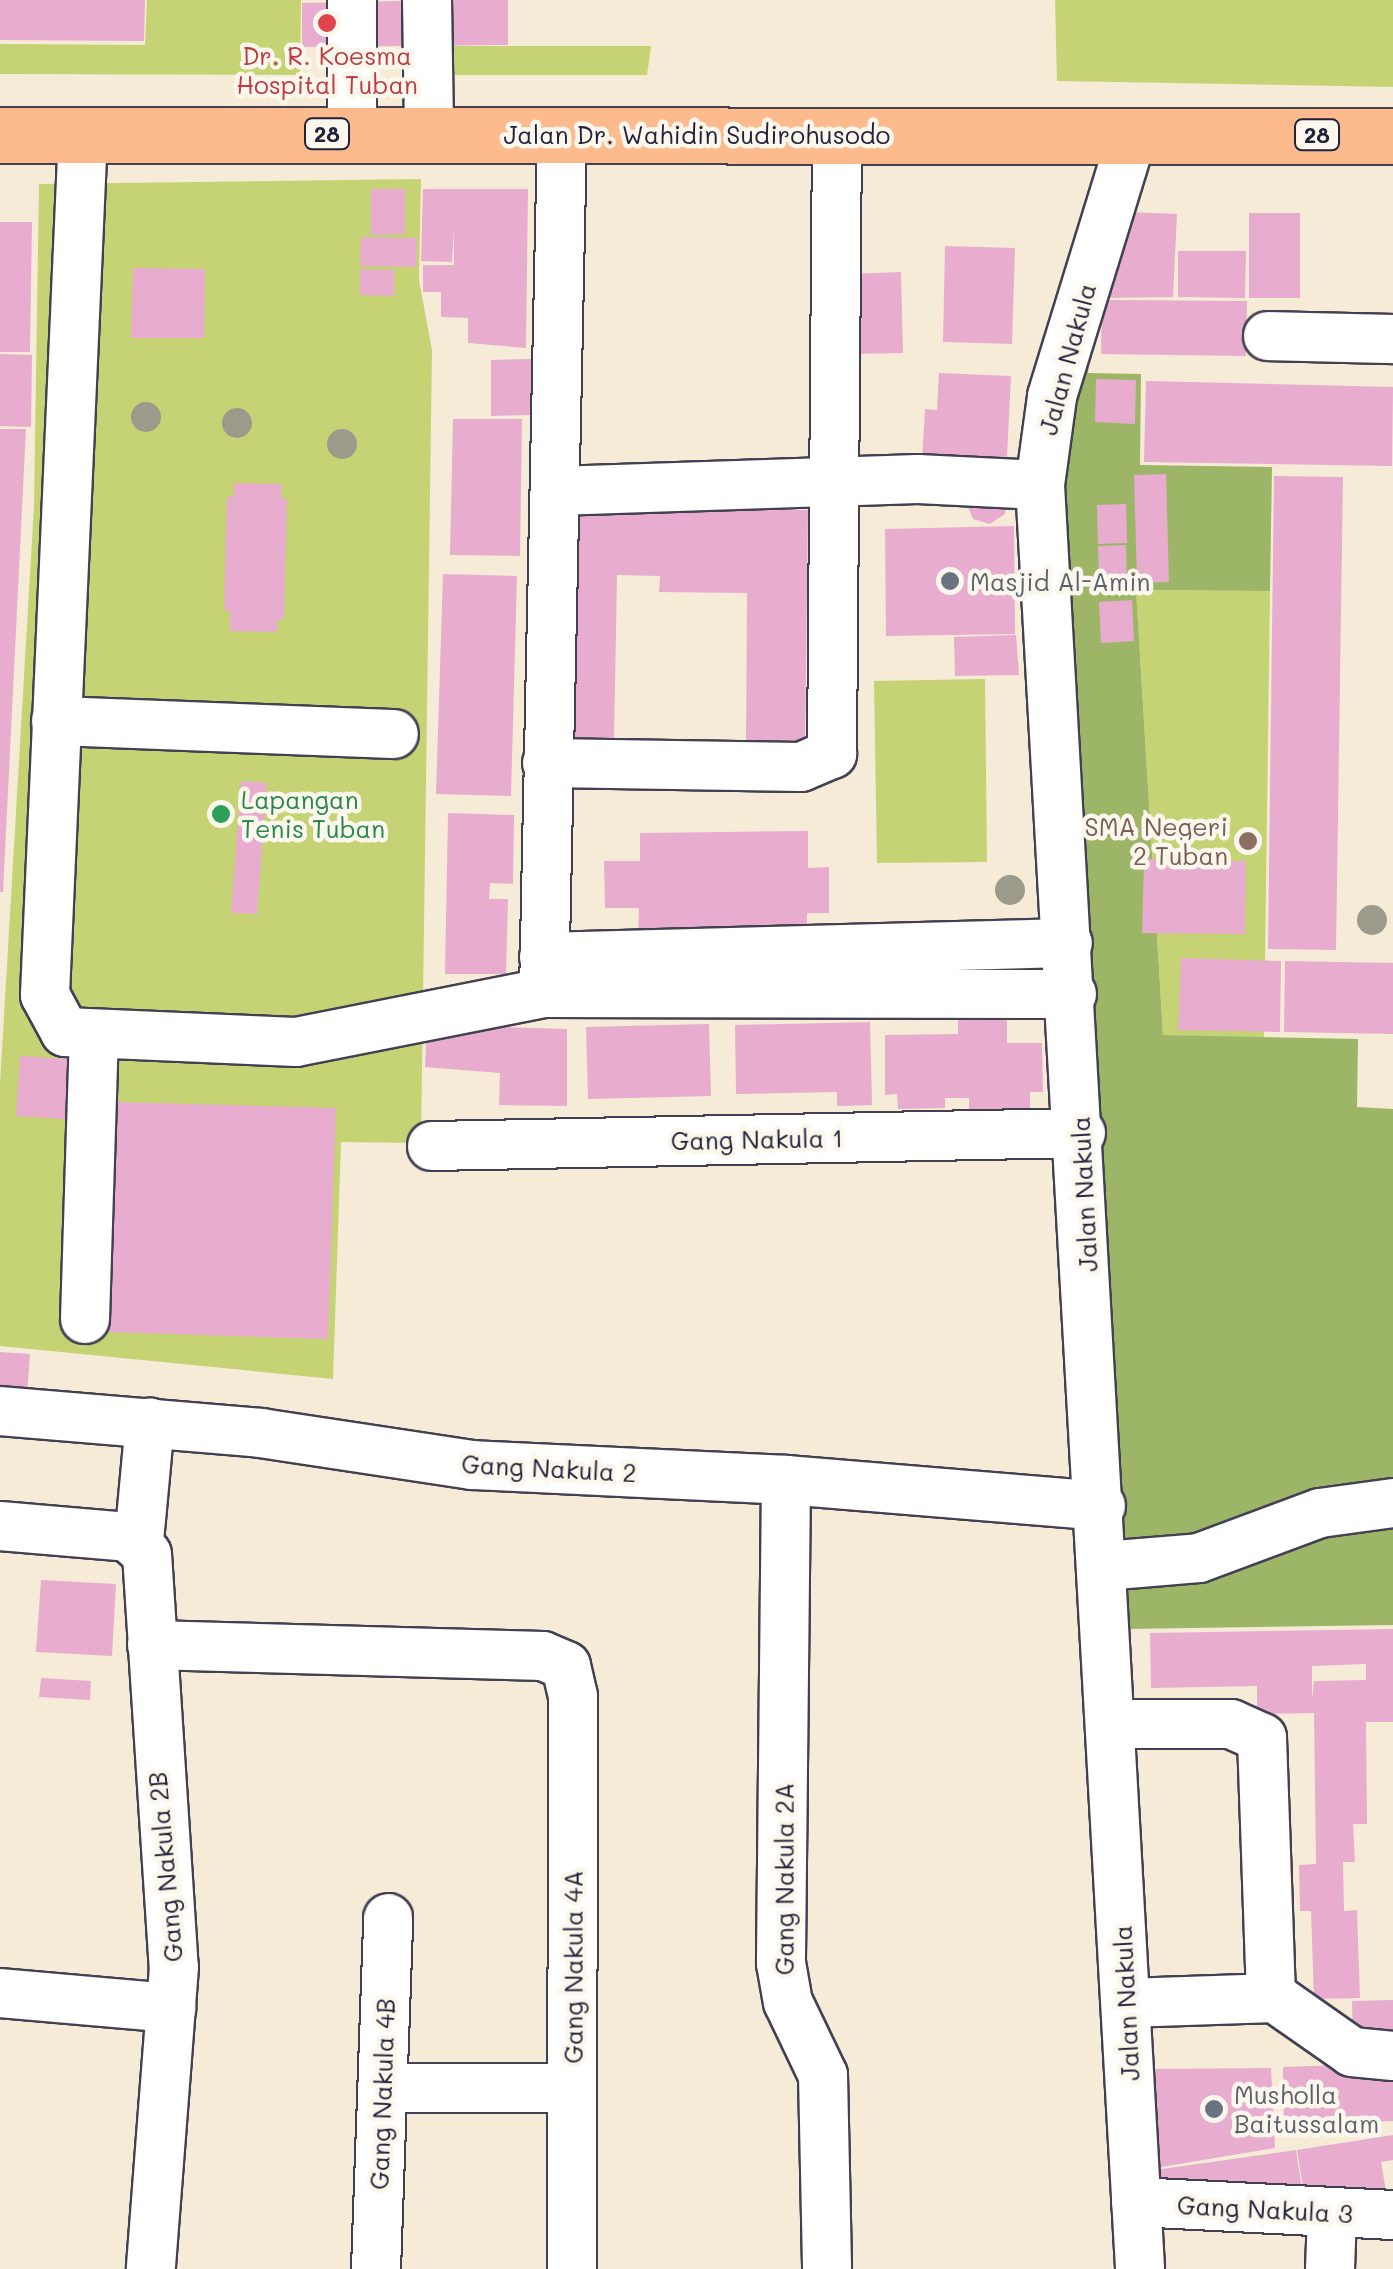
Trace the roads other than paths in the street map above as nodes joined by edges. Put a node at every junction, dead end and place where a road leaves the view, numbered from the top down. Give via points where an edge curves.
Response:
1 (352, 0) edge
2 (427, 0) edge
3 (1133, 132) junction
4 (837, 133) junction
5 (84, 134) junction
6 (352, 134) junction
7 (428, 134) junction
8 (562, 134) junction
9 (0, 135) edge
10 (1393, 136) edge
11 (1268, 336) dead end
12 (1393, 339) edge
13 (837, 482) junction
14 (1040, 485) junction
15 (556, 492) junction
16 (56, 722) junction
17 (394, 734) dead end
18 (547, 763) junction
19 (1068, 943) junction
20 (544, 975) junction
21 (1072, 994) junction
22 (94, 1037) junction
23 (1081, 1133) junction
24 (432, 1146) dead end
25 (85, 1320) dead end
26 (0, 1410) edge
27 (150, 1424) junction
28 (786, 1480) junction
29 (1393, 1503) edge
30 (1101, 1506) junction
31 (0, 1526) edge
32 (139, 1541) junction
33 (1104, 1566) junction
34 (152, 1645) junction
35 (1112, 1724) junction
36 (388, 1918) dead end
37 (0, 1993) edge
38 (1271, 1998) junction
39 (1126, 2003) junction
40 (171, 2008) junction
41 (1393, 2056) edge
42 (382, 2088) junction
43 (572, 2088) junction
44 (1136, 2202) junction
45 (1332, 2214) junction
46 (1393, 2214) edge
47 (151, 2269) edge
48 (376, 2269) edge
49 (572, 2269) edge
50 (827, 2269) edge
51 (1140, 2269) edge
52 (1330, 2269) edge

1 - 6 street
2 - 7 street
3 - 4 highway, Jalan Dr. Wahidin Sudirohusodo / 28
3 - 10 highway, Jalan Dr. Wahidin Sudirohusodo / 28
3 - 14 street, Jalan Nakula via 1052,397
4 - 8 highway, Jalan Dr. Wahidin Sudirohusodo / 28
4 - 13 street
5 - 6 highway, Jalan Dr. Wahidin Sudirohusodo / 28
5 - 9 highway, Jalan Dr. Wahidin Sudirohusodo / 28
5 - 16 street
6 - 7 highway, Jalan Dr. Wahidin Sudirohusodo / 28
7 - 8 highway, Jalan Dr. Wahidin Sudirohusodo / 28
8 - 15 street
11 - 12 street
13 - 14 street
13 - 15 street
13 - 18 street via 836,740 824,762
14 - 19 street, Jalan Nakula
15 - 18 street
16 - 17 street
16 - 22 street via 45,994 65,1032
18 - 20 street
19 - 20 street
19 - 21 street, Jalan Nakula
20 - 21 street
20 - 22 street via 296,1042
21 - 23 street, Jalan Nakula
22 - 25 street
23 - 24 street, Gang Nakula 1
23 - 30 street, Jalan Nakula
26 - 27 street, Gang Nakula 2
27 - 28 street, Gang Nakula 2 via 472,1465
27 - 32 street, Gang Nakula 2B
28 - 30 street, Gang Nakula 2
28 - 50 street, Gang Nakula 2A via 781,1963 788,2002 824,2075
29 - 33 street via 1320,1512 1200,1558
30 - 33 street, Jalan Nakula
31 - 32 street
32 - 34 street, Gang Nakula 2B via 148,1554
33 - 35 street, Jalan Nakula
34 - 40 street, Gang Nakula 2B via 173,1936
34 - 43 street, Gang Nakula 4A via 543,1656 566,1666 573,1696
35 - 38 street via 1231,1724 1262,1738
35 - 39 street, Jalan Nakula
36 - 42 street, Gang Nakula 4B
37 - 40 street
38 - 39 street
38 - 41 street via 1288,2003 1352,2052
39 - 44 street, Jalan Nakula
40 - 47 street, Gang Nakula 2B
42 - 43 street
42 - 48 street, Gang Nakula 4B
43 - 49 street, Gang Nakula 4A
44 - 45 street, Gang Nakula 3
44 - 51 street, Jalan Nakula
45 - 46 street, Gang Nakula 3
45 - 52 street

